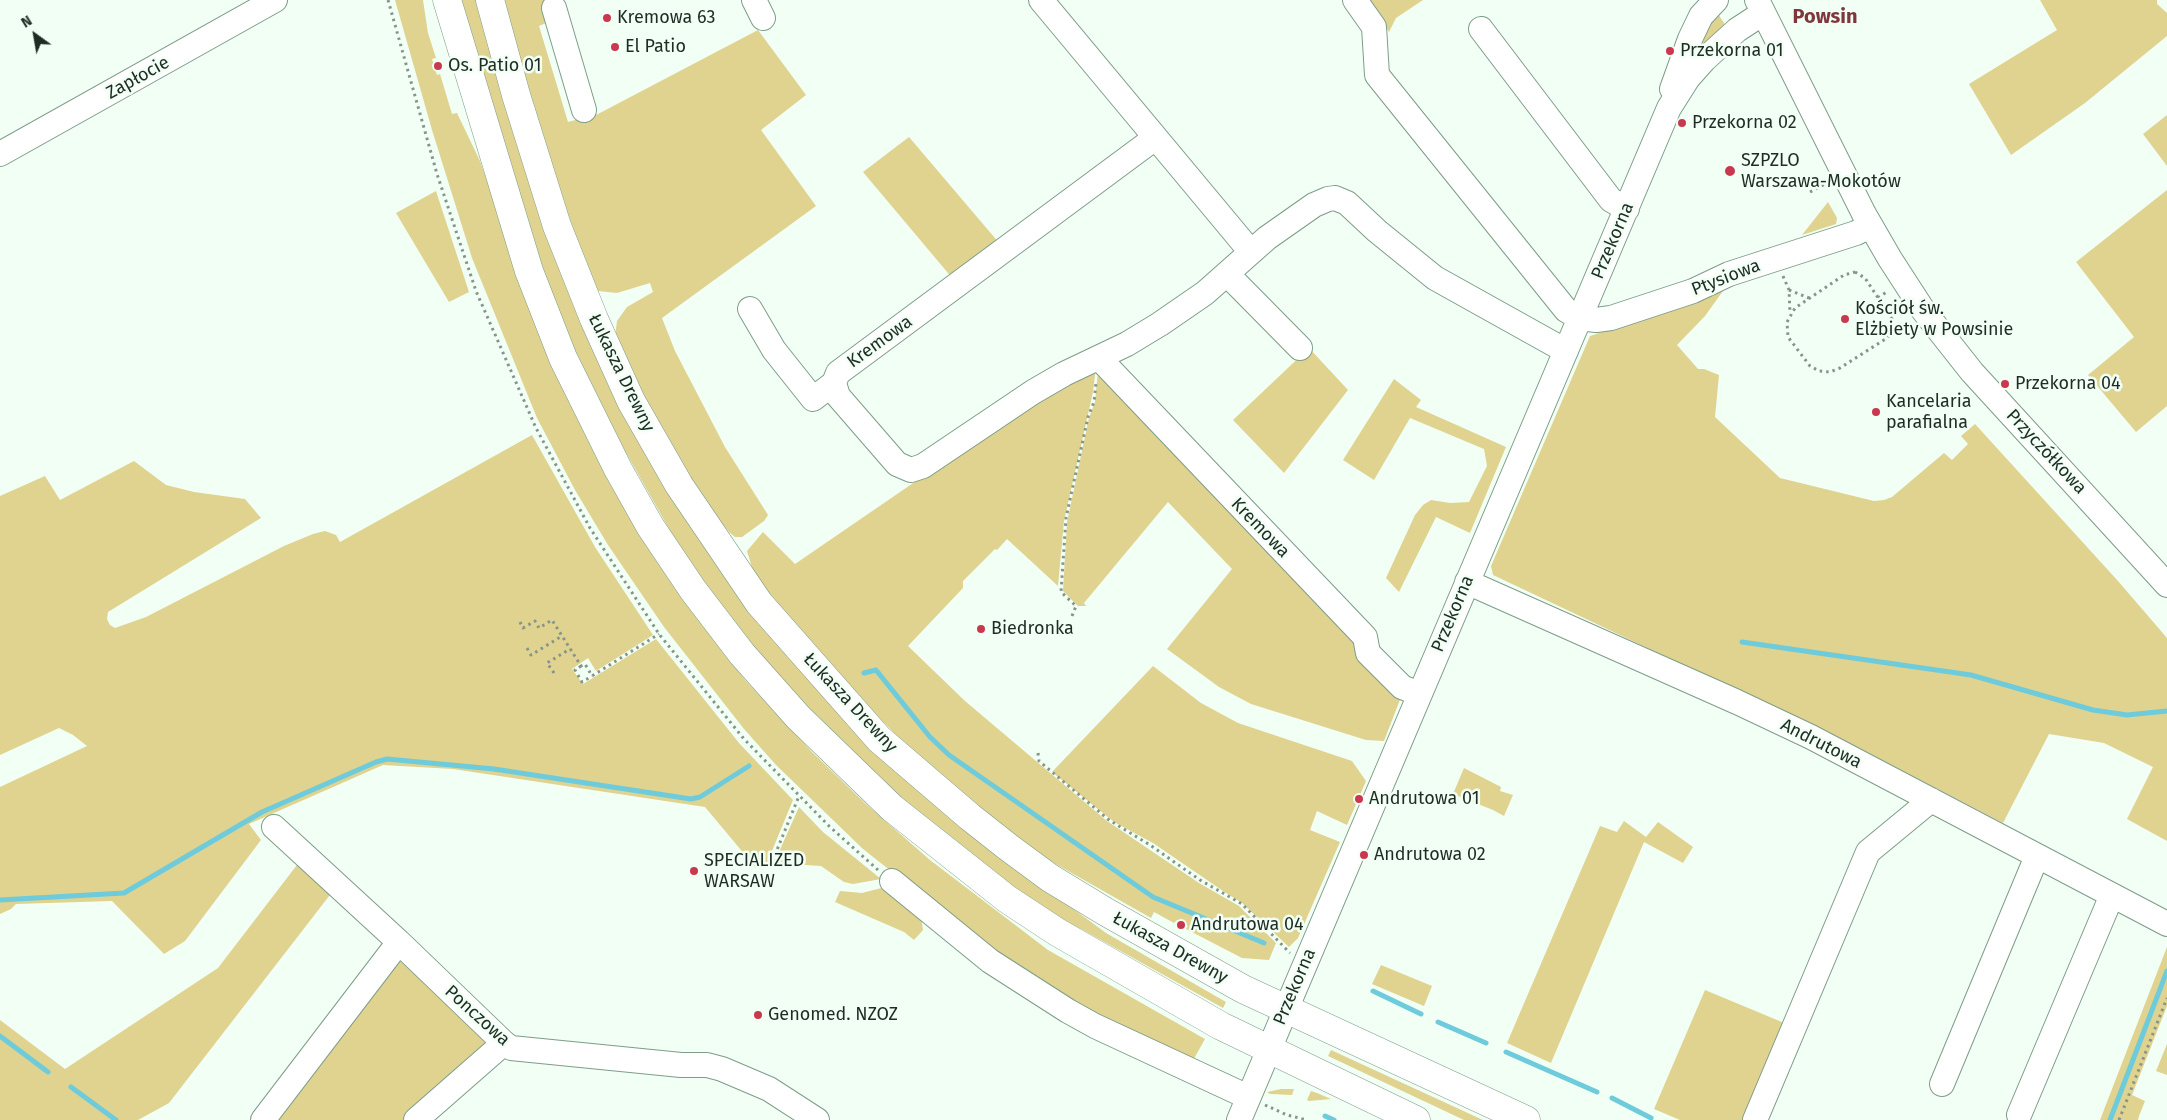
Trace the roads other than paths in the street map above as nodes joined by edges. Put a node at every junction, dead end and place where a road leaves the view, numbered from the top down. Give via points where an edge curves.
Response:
1 (275, 0) edge
2 (447, 0) edge
3 (490, 0) edge
4 (1042, 0) edge
5 (1354, 0) edge
6 (1716, 0) edge
7 (558, 3) edge
8 (1760, 6) edge
9 (1481, 29) dead end
10 (1669, 108) junction
11 (584, 110) dead end
12 (1155, 138) junction
13 (0, 154) edge
14 (1627, 209) junction
15 (1870, 226) junction
16 (1251, 252) junction
17 (1228, 274) junction
18 (750, 309) dead end
19 (1580, 318) junction
20 (1300, 348) dead end
21 (1566, 351) junction
22 (1101, 360) junction
23 (834, 383) junction
24 (1467, 582) junction
25 (2167, 585) edge
26 (1419, 694) junction
27 (1931, 800) junction
28 (274, 828) dead end
29 (2037, 856) junction
30 (892, 881) dead end
31 (2112, 895) junction
32 (2167, 924) edge
33 (399, 942) junction
34 (1286, 1009) junction
35 (504, 1044) junction
36 (1269, 1050) junction
37 (1942, 1084) dead end
38 (1248, 1097) junction
39 (2019, 1115) dead end
40 (263, 1120) edge
41 (416, 1120) edge
42 (817, 1120) edge
43 (1239, 1120) edge
44 (1416, 1120) edge
45 (1526, 1120) edge
46 (1755, 1120) edge

1 - 13 street, Zapłocie
2 - 36 main road via 524,254 563,358 613,460 650,526 742,654 798,717 892,808 1007,899 1057,932
3 - 34 main road, Łukasza Drewny via 557,226 594,319 631,401 679,485 759,603 879,739 1008,847 1050,878 1106,912
4 - 12 street
5 - 19 street via 1374,28 1377,75 1566,310
6 - 10 street, Przekorna via 1701,16 1690,39 1673,84
7 - 11 street
8 - 10 street, Przekorna via 1704,60
8 - 15 street, Przyczółkowa
9 - 14 street via 1611,200
10 - 14 street, Przekorna
12 - 16 street
12 - 23 street, Kremowa via 838,373
14 - 19 street, Przekorna
15 - 19 street, Ptysiowa via 1611,318
15 - 25 street, Przyczółkowa via 1948,343
16 - 17 street, Kremowa
16 - 21 street, Kremowa via 1320,201 1342,200 1435,278
17 - 20 street
17 - 22 street, Kremowa via 1160,324
18 - 23 street via 774,350 813,399
19 - 21 street, Przekorna
21 - 24 street, Przekorna
22 - 23 street, Kremowa via 1033,392 923,466 911,470 897,464 838,396
22 - 26 street, Kremowa via 1365,637 1368,654 1402,686
24 - 26 street, Przekorna
24 - 27 street, Andrutowa via 1737,702
26 - 34 street, Przekorna
27 - 29 street, Andrutowa
27 - 46 street via 1868,852
28 - 33 street, Ponczowa
29 - 31 street, Andrutowa
29 - 37 street
30 - 38 street via 990,961 1068,1011
31 - 32 street, Andrutowa
31 - 39 street
33 - 35 street, Ponczowa
33 - 40 street
34 - 36 street, Przekorna
34 - 45 main road, Łukasza Drewny
35 - 41 street
35 - 42 street, Ponczowa via 511,1048 722,1068 769,1089
36 - 38 street, Przekorna
36 - 44 main road
38 - 43 street, Przekorna

